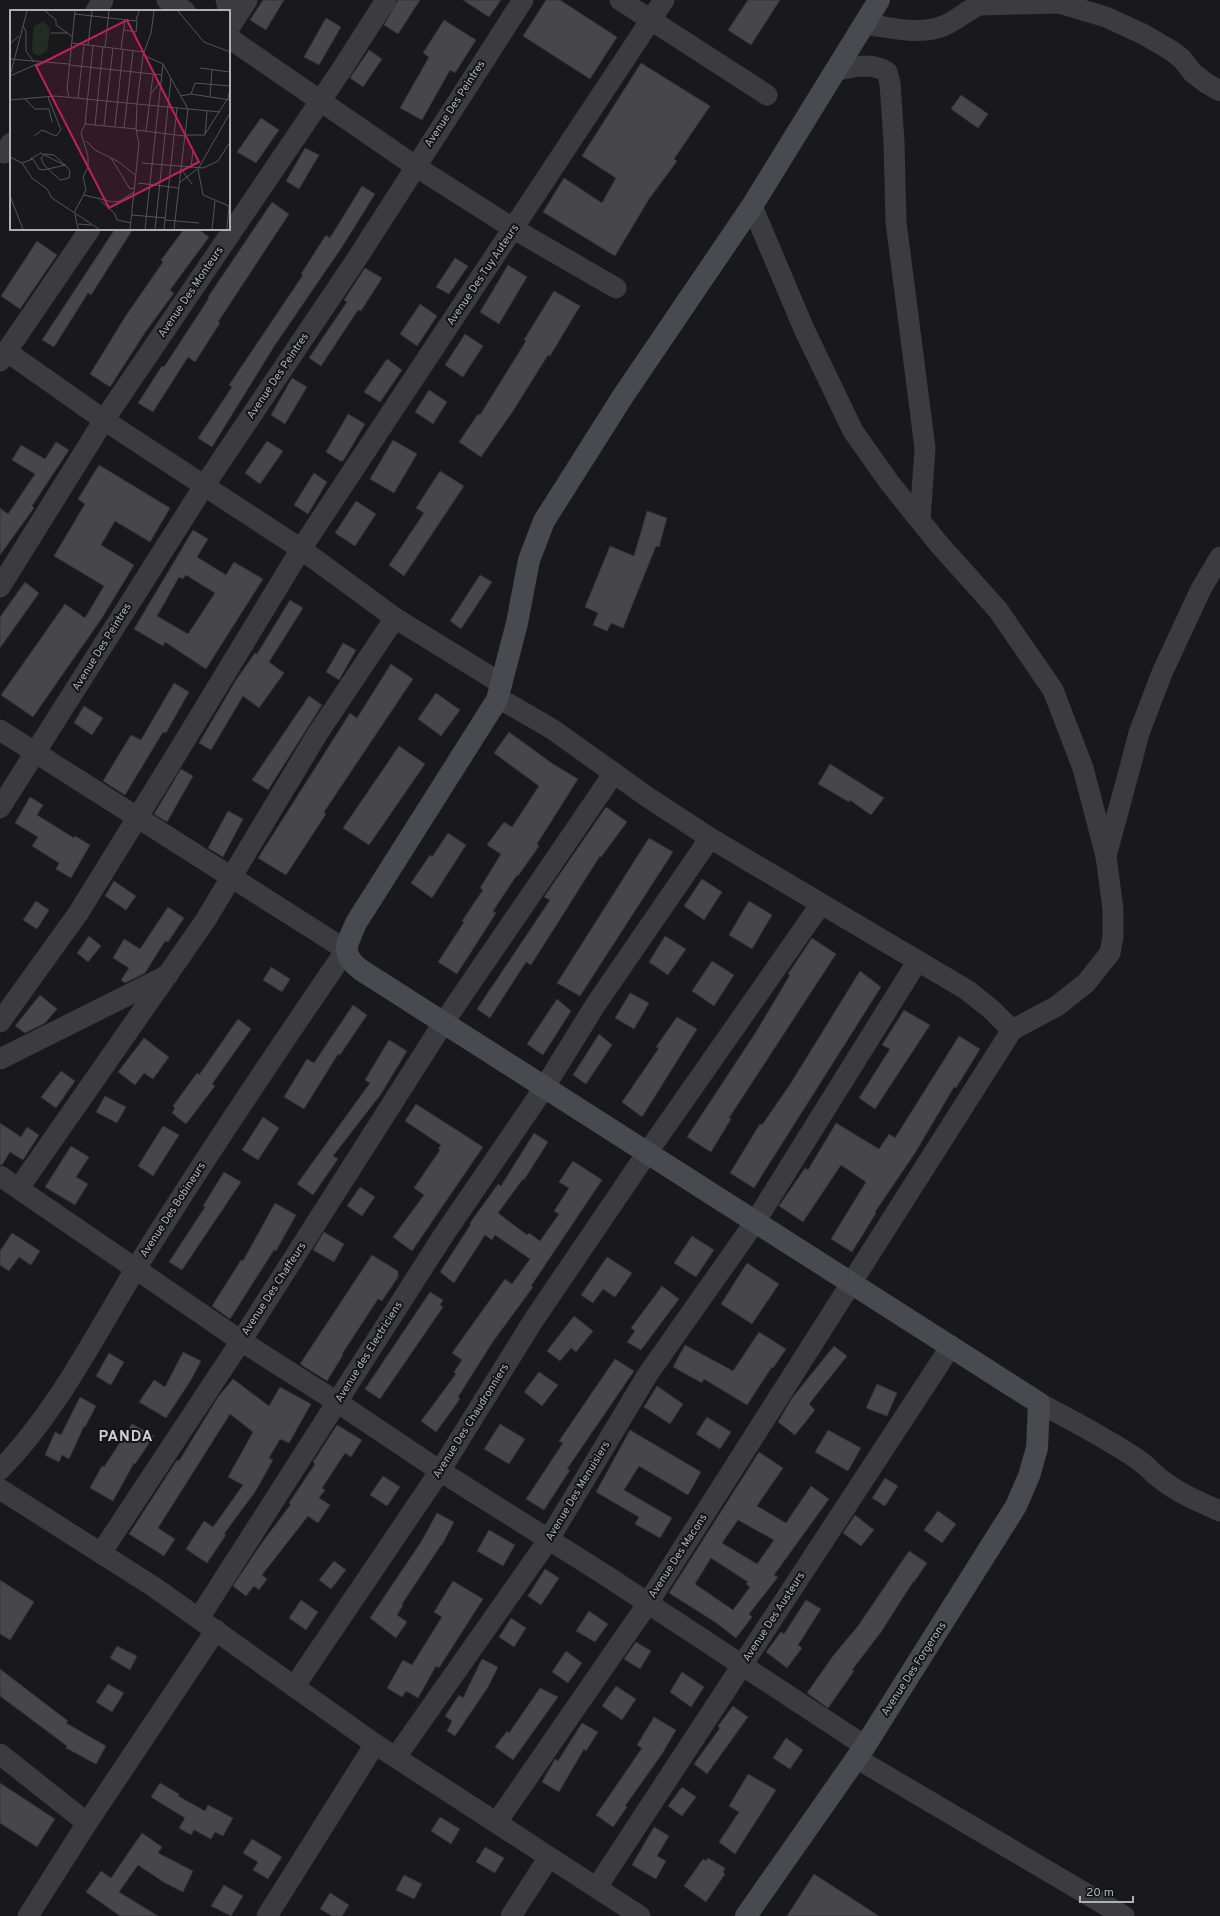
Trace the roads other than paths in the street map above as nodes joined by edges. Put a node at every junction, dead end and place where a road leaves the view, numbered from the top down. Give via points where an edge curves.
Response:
1 (103, 0) edge
2 (167, 0) edge
3 (226, 0) edge
4 (247, 0) edge
5 (386, 0) edge
6 (523, 0) edge
7 (620, 0) edge
8 (664, 0) edge
9 (879, 0) edge
10 (97, 10) edge
11 (183, 10) edge
12 (228, 10) edge
13 (651, 20) junction
14 (230, 22) edge
15 (864, 24) junction
16 (837, 70) junction
17 (1220, 91) edge
18 (767, 95) dead end
19 (320, 102) junction
20 (415, 166) junction
21 (752, 206) junction
22 (514, 229) junction
23 (89, 230) edge
24 (616, 288) dead end
25 (2, 358) edge
26 (104, 420) junction
27 (204, 486) junction
28 (920, 520) junction
29 (301, 549) junction
30 (1220, 557) edge
31 (0, 587) edge
32 (395, 618) junction
33 (500, 692) junction
34 (0, 730) edge
35 (35, 752) junction
36 (614, 774) junction
37 (0, 808) edge
38 (138, 818) junction
39 (710, 838) junction
40 (1106, 856) junction
41 (232, 877) junction
42 (821, 904) junction
43 (346, 950) junction
44 (917, 962) junction
45 (170, 974) junction
46 (0, 1022) edge
47 (444, 1022) junction
48 (1012, 1030) junction
49 (0, 1058) edge
50 (544, 1088) junction
51 (647, 1153) junction
52 (0, 1176) edge
53 (19, 1188) junction
54 (755, 1222) junction
55 (135, 1270) junction
56 (852, 1285) junction
57 (241, 1341) junction
58 (951, 1346) junction
59 (337, 1402) junction
60 (1039, 1403) junction
61 (5, 1457) edge
62 (440, 1471) junction
63 (0, 1489) edge
64 (1220, 1511) edge
65 (549, 1539) junction
66 (101, 1553) junction
67 (648, 1603) junction
68 (199, 1618) junction
69 (216, 1630) junction
70 (742, 1666) junction
71 (294, 1687) junction
72 (375, 1744) junction
73 (860, 1752) junction
74 (0, 1754) edge
75 (396, 1757) junction
76 (87, 1822) junction
77 (497, 1822) junction
78 (549, 1857) junction
79 (597, 1887) junction
80 (28, 1916) edge
81 (267, 1916) edge
82 (510, 1916) edge
83 (640, 1916) edge
84 (746, 1916) edge
85 (1124, 1916) edge

1 - 10 street
2 - 11 street
3 - 12 street
4 - 14 street
5 - 19 street, Avenue Des Monteurs
6 - 20 street, Avenue Des Peintres
7 - 13 street
8 - 13 street, Avenue Des Tuy Auteurs
9 - 15 street
13 - 18 street
13 - 22 street, Avenue Des Tuy Auteurs
14 - 19 street
15 - 16 street
15 - 17 street via 927,30 943,26 969,8 980,5 1059,3 1106,17 1143,34 1172,51 1193,73
16 - 21 street
16 - 28 street via 878,66 887,72 890,83 896,222 925,448
19 - 20 street
19 - 26 street, Avenue Des Monteurs
20 - 22 street
20 - 27 street, Avenue Des Peintres via 356,260
21 - 28 street via 804,329 853,431
21 - 33 street via 623,396 544,521 529,560
22 - 24 street
22 - 29 street, Avenue Des Tuy Auteurs
23 - 25 street
25 - 26 street
26 - 27 street
26 - 31 street, Avenue Des Monteurs
27 - 29 street
27 - 35 street, Avenue Des Peintres
28 - 40 street via 998,610 1053,690 1083,768
29 - 32 street
29 - 38 street, Avenue Des Tuy Auteurs
30 - 40 street via 1201,589 1162,673 1142,726
32 - 33 street
32 - 41 street via 318,734
33 - 36 street via 509,704 552,729
33 - 43 street via 356,923
34 - 35 street
35 - 37 street, Avenue Des Peintres
35 - 38 street
36 - 39 street
36 - 47 street, Avenue Des Chaffeurs
38 - 41 street
38 - 46 street, Avenue Des Tuy Auteurs via 79,912
39 - 42 street
39 - 50 street, Avenue des Electriciens via 596,1004
40 - 48 street via 1113,909 1110,953 1086,983 1056,1006
41 - 43 street
41 - 45 street
42 - 44 street
42 - 51 street, Avenue Des Chaudronniers
43 - 47 street via 348,957 361,970
43 - 55 street, Avenue Des Bobineurs via 245,1098
44 - 48 street via 967,990
44 - 54 street, Avenue Des Menuisiers
45 - 49 street
45 - 53 street
47 - 50 street
47 - 57 street, Avenue Des Chaffeurs
48 - 56 street, Avenue Des Macons
50 - 51 street
50 - 59 street, Avenue des Electriciens via 443,1236
51 - 54 street
51 - 62 street, Avenue Des Chaudronniers via 533,1321
52 - 53 street
53 - 55 street
54 - 56 street
54 - 65 street, Avenue Des Menuisiers via 648,1374
55 - 57 street
55 - 61 street, Avenue Des Bobineurs via 78,1366
56 - 58 street
56 - 67 street, Avenue Des Macons
57 - 59 street
57 - 66 street, Avenue Des Chaffeurs
58 - 60 street
58 - 70 street, Avenue Des Austeurs
59 - 62 street
59 - 68 street, Avenue des Electriciens
60 - 64 street via 1111,1442 1188,1497
60 - 73 street, Avenue Des Forgerons via 1037,1448 1029,1476 1016,1506
62 - 65 street
62 - 71 street, Avenue Des Chaudronniers
63 - 66 street
65 - 67 street
65 - 75 street, Avenue Des Menuisiers
66 - 68 street
67 - 70 street
67 - 77 street, Avenue Des Macons
68 - 69 street
69 - 71 street
69 - 76 street
70 - 73 street via 806,1706
70 - 79 street, Avenue Des Austeurs
71 - 72 street
72 - 75 street
72 - 81 street
73 - 84 street, Avenue Des Forgerons
73 - 85 street
74 - 76 street
75 - 77 street
76 - 80 street
77 - 78 street
78 - 79 street
78 - 82 street
79 - 83 street

